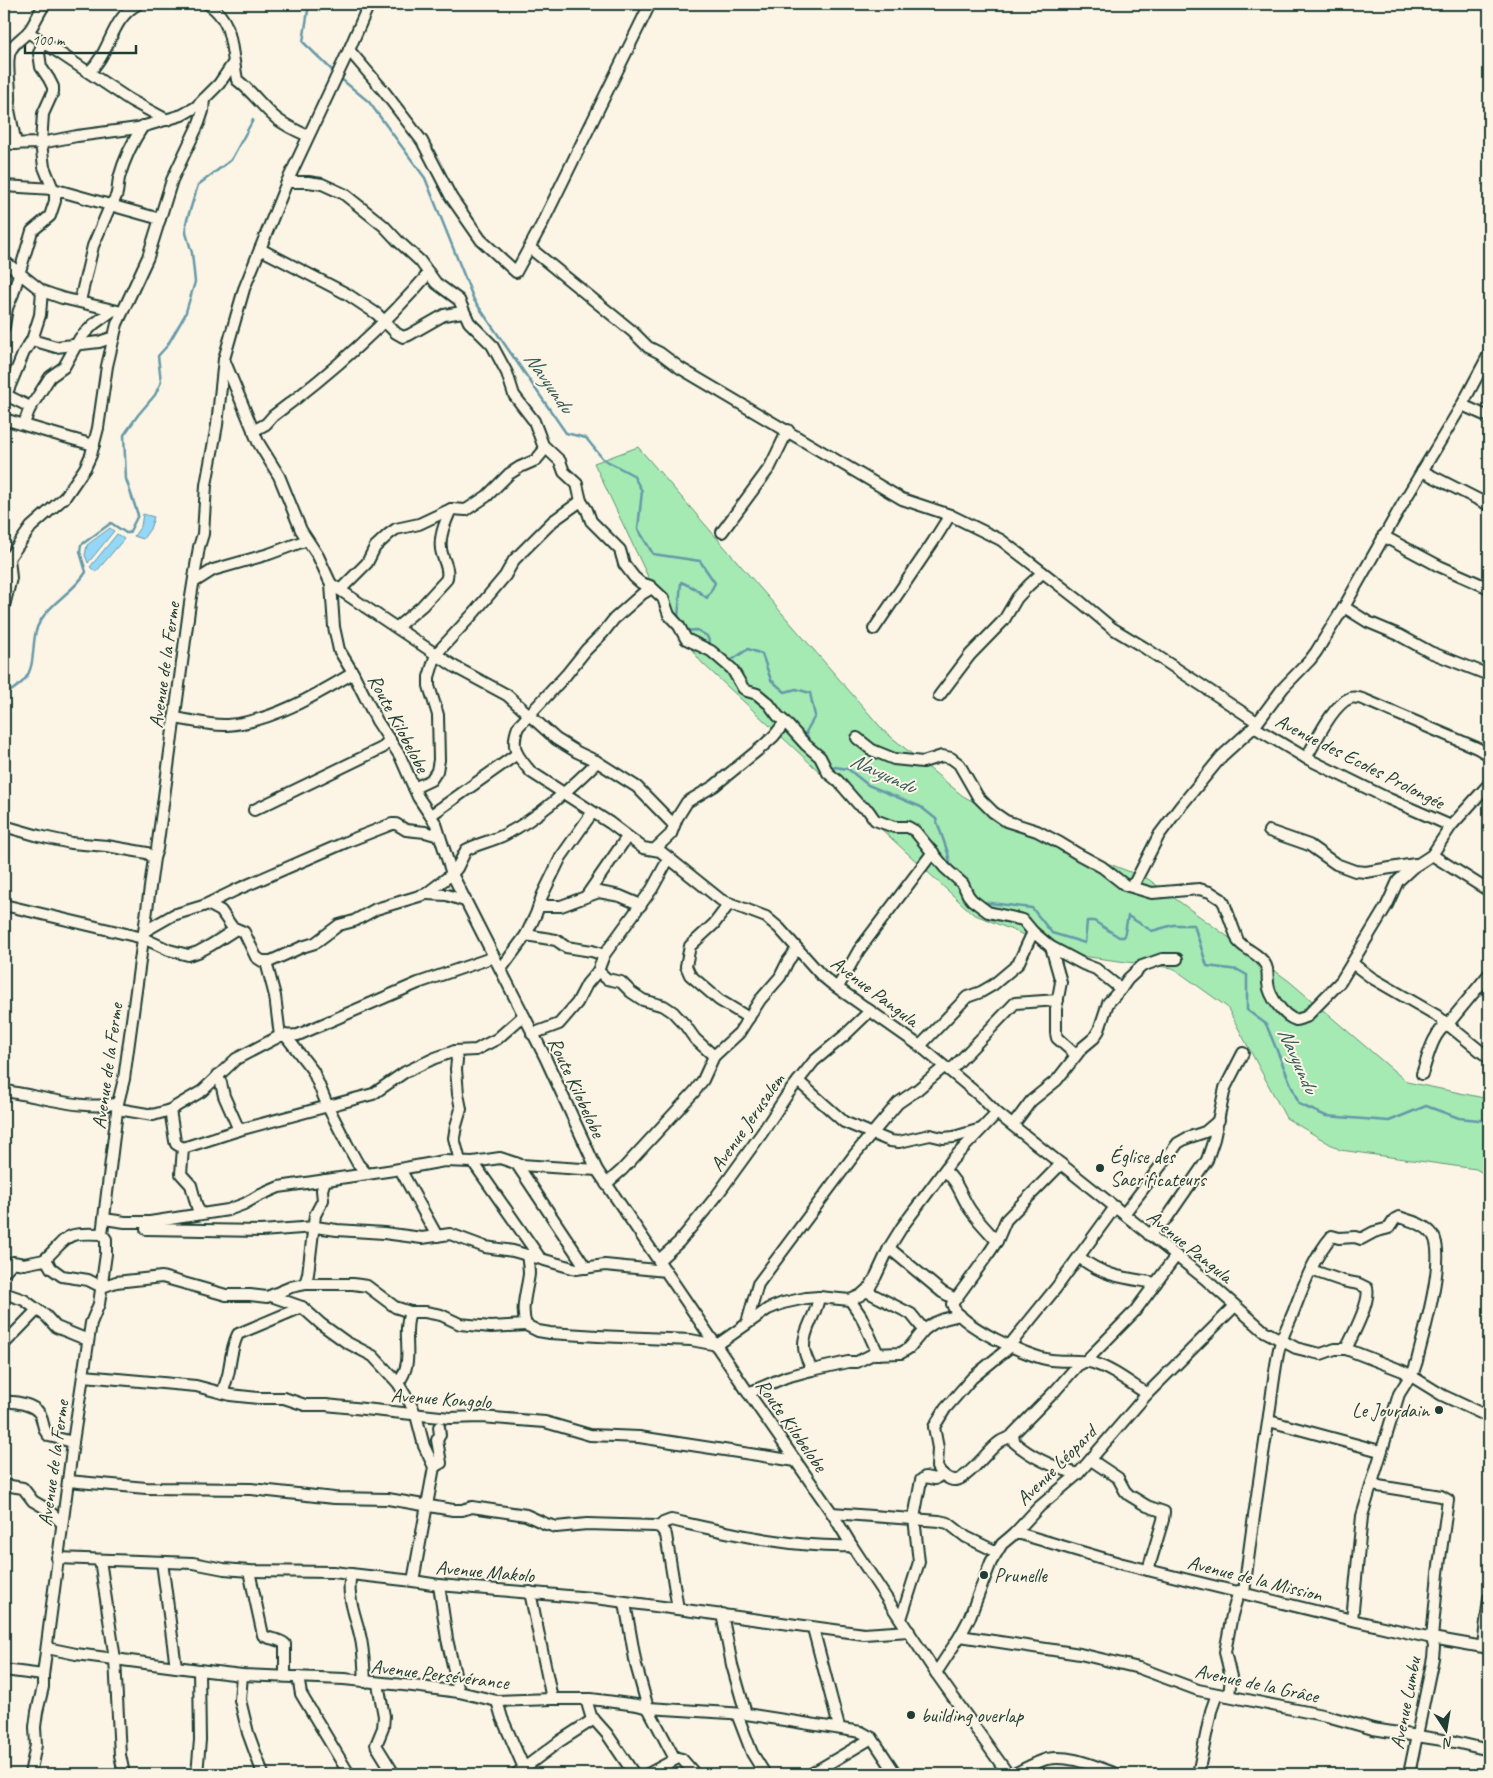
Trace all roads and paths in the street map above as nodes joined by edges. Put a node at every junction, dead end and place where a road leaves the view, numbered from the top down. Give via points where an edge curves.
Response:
1 (138, 4) edge
2 (208, 4) edge
3 (369, 4) edge
4 (650, 4) edge
5 (41, 5) edge
6 (28, 32) junction
7 (43, 42) junction
8 (349, 50) junction
9 (234, 62) junction
10 (90, 72) junction
11 (237, 80) junction
12 (219, 84) junction
13 (204, 99) junction
14 (6, 108) edge
15 (167, 120) junction
16 (143, 126) junction
17 (308, 136) junction
18 (4, 144) edge
19 (16, 144) junction
20 (41, 144) junction
21 (287, 182) junction
22 (4, 186) edge
23 (53, 189) junction
24 (111, 204) junction
25 (160, 219) junction
26 (530, 248) junction
27 (260, 249) junction
28 (4, 261) edge
29 (429, 273) junction
30 (19, 274) junction
31 (42, 291) junction
32 (80, 301) junction
33 (5, 309) edge
34 (117, 311) junction
35 (464, 312) junction
36 (385, 322) junction
37 (4, 327) edge
38 (114, 337) junction
39 (32, 340) junction
40 (77, 344) junction
41 (1489, 354) edge
42 (224, 359) junction
43 (5, 395) edge
44 (1462, 405) junction
45 (29, 410) junction
46 (1489, 417) edge
47 (4, 419) edge
48 (24, 424) junction
49 (788, 430) junction
50 (253, 432) junction
51 (94, 445) junction
52 (545, 449) junction
53 (1422, 471) junction
54 (581, 501) junction
55 (1489, 505) edge
56 (451, 509) junction
57 (950, 514) junction
58 (722, 532) dead end
59 (1384, 536) junction
60 (307, 540) junction
61 (1042, 573) junction
62 (194, 582) junction
63 (336, 587) junction
64 (652, 588) junction
65 (1489, 588) edge
66 (4, 606) edge
67 (1344, 607) junction
68 (397, 627) junction
69 (874, 629) dead end
70 (436, 654) junction
71 (353, 673) junction
72 (1489, 675) edge
73 (939, 696) dead end
74 (529, 714) junction
75 (174, 718) junction
76 (785, 722) junction
77 (1256, 724) junction
78 (857, 738) dead end
79 (390, 739) junction
80 (517, 754) junction
81 (1489, 755) edge
82 (1306, 758) junction
83 (596, 761) junction
84 (414, 788) junction
85 (1487, 790) edge
86 (564, 793) junction
87 (254, 810) dead end
88 (592, 813) junction
89 (431, 815) junction
90 (674, 824) junction
91 (4, 826) edge
92 (1451, 826) junction
93 (1269, 831) dead end
94 (439, 836) junction
95 (627, 837) junction
96 (655, 849) junction
97 (932, 852) junction
98 (153, 853) junction
99 (1432, 855) junction
100 (669, 858) junction
101 (1421, 863) junction
102 (452, 874) junction
103 (1130, 886) junction
104 (1489, 891) edge
105 (426, 894) junction
106 (587, 895) junction
107 (466, 901) junction
108 (208, 904) junction
109 (729, 904) junction
110 (4, 905) edge
111 (640, 905) junction
112 (539, 906) junction
113 (236, 929) junction
114 (1033, 932) junction
115 (144, 935) junction
116 (526, 935) junction
117 (1051, 947) junction
118 (797, 949) junction
119 (604, 956) junction
120 (494, 957) junction
121 (1177, 959) dead end
122 (266, 962) junction
123 (1352, 963) junction
124 (501, 969) junction
125 (598, 971) junction
126 (1488, 977) edge
127 (838, 987) junction
128 (1122, 989) junction
129 (1058, 1000) junction
130 (870, 1011) junction
131 (524, 1016) junction
132 (749, 1018) junction
133 (1448, 1024) junction
134 (532, 1034) junction
135 (282, 1036) junction
136 (920, 1046) junction
137 (455, 1051) junction
138 (1242, 1054) dead end
139 (1076, 1055) junction
140 (714, 1056) junction
141 (1489, 1058) edge
142 (947, 1069) junction
143 (1422, 1074) dead end
144 (217, 1075) junction
145 (798, 1081) junction
146 (4, 1090) edge
147 (118, 1106) junction
148 (328, 1107) junction
149 (170, 1110) junction
150 (997, 1113) junction
151 (1219, 1120) junction
152 (1013, 1125) junction
153 (982, 1129) junction
154 (239, 1130) junction
155 (873, 1134) junction
156 (183, 1148) junction
157 (460, 1161) junction
158 (473, 1162) junction
159 (516, 1163) junction
160 (1061, 1164) junction
161 (400, 1169) junction
162 (597, 1170) junction
163 (945, 1171) junction
164 (367, 1174) junction
165 (325, 1180) junction
166 (606, 1184) junction
167 (1115, 1207) junction
168 (201, 1214) junction
169 (1124, 1214) junction
170 (104, 1219) junction
171 (315, 1227) junction
172 (146, 1228) dead end
173 (102, 1234) junction
174 (1149, 1235) junction
175 (437, 1236) junction
176 (997, 1241) junction
177 (889, 1248) junction
178 (527, 1254) junction
179 (1079, 1256) junction
180 (1176, 1256) junction
181 (540, 1258) junction
182 (44, 1260) junction
183 (659, 1260) junction
184 (586, 1268) junction
185 (1311, 1270) junction
186 (666, 1271) junction
187 (4, 1272) edge
188 (1156, 1283) junction
189 (305, 1284) junction
190 (102, 1287) junction
191 (866, 1290) junction
192 (4, 1293) edge
193 (271, 1296) junction
194 (818, 1297) junction
195 (955, 1299) junction
196 (850, 1300) junction
197 (1235, 1306) junction
198 (302, 1307) junction
199 (38, 1310) junction
200 (410, 1312) junction
201 (960, 1315) junction
202 (747, 1323) junction
203 (526, 1325) junction
204 (924, 1330) junction
205 (88, 1340) junction
206 (1281, 1340) junction
207 (4, 1344) edge
208 (717, 1345) junction
209 (1009, 1346) junction
210 (1346, 1349) junction
211 (878, 1354) junction
212 (1086, 1361) junction
213 (812, 1370) junction
214 (1411, 1375) junction
215 (84, 1376) junction
216 (398, 1383) junction
217 (748, 1393) junction
218 (223, 1394) junction
219 (1147, 1394) junction
220 (4, 1402) edge
221 (416, 1415) junction
222 (1489, 1417) edge
223 (450, 1418) junction
224 (1269, 1421) junction
225 (439, 1427) junction
226 (1012, 1436) junction
227 (73, 1442) junction
228 (424, 1446) junction
229 (1380, 1451) junction
230 (1091, 1460) junction
231 (796, 1461) junction
232 (434, 1467) junction
233 (942, 1474) junction
234 (1078, 1474) junction
235 (68, 1481) junction
236 (4, 1484) edge
237 (1372, 1485) junction
238 (426, 1506) junction
239 (832, 1513) junction
240 (914, 1518) junction
241 (62, 1523) junction
242 (660, 1527) junction
243 (1014, 1534) junction
244 (852, 1546) junction
245 (997, 1552) junction
246 (58, 1558) junction
247 (100, 1560) junction
248 (162, 1562) junction
249 (1148, 1570) junction
250 (249, 1571) junction
251 (351, 1574) junction
252 (413, 1581) junction
253 (439, 1586) junction
254 (530, 1592) junction
255 (1241, 1592) junction
256 (1489, 1598) edge
257 (625, 1603) junction
258 (678, 1609) junction
259 (722, 1614) junction
260 (901, 1619) junction
261 (1352, 1620) junction
262 (813, 1628) junction
263 (909, 1631) junction
264 (960, 1636) junction
265 (1432, 1638) junction
266 (1486, 1647) edge
267 (47, 1648) junction
268 (115, 1659) junction
269 (176, 1667) junction
270 (4, 1670) edge
271 (198, 1670) junction
272 (936, 1673) junction
273 (43, 1675) junction
274 (242, 1675) junction
275 (285, 1676) junction
276 (298, 1677) junction
277 (365, 1682) junction
278 (378, 1684) junction
279 (459, 1692) junction
280 (1217, 1694) junction
281 (1229, 1696) junction
282 (552, 1699) junction
283 (586, 1699) junction
284 (497, 1701) junction
285 (648, 1708) junction
286 (742, 1714) junction
287 (594, 1719) junction
288 (840, 1727) junction
289 (1417, 1736) junction
290 (872, 1738) junction
291 (1489, 1750) edge
292 (675, 1759) junction
293 (520, 1771) edge
294 (346, 1773) edge
295 (30, 1774) edge
296 (124, 1774) edge
297 (197, 1774) edge
298 (263, 1774) edge
299 (394, 1774) edge
300 (634, 1774) edge
301 (648, 1774) edge
302 (695, 1774) edge
303 (766, 1774) edge
304 (811, 1774) edge
305 (896, 1774) edge
306 (1008, 1774) edge
307 (1014, 1774) edge
308 (1117, 1774) edge
309 (1198, 1774) edge
310 (1409, 1774) edge

1 - 10 street via 121,17 100,60
2 - 9 street via 220,14 227,26
3 - 8 street, Avenue de la Ferme
4 - 26 street
5 - 6 street
6 - 7 street
6 - 14 street via 12,48 9,56 11,95
7 - 10 street
7 - 20 street via 38,53 53,92 43,114
8 - 17 street, Avenue de la Ferme
8 - 26 street via 422,141 451,197 481,240 516,272
9 - 11 street
9 - 12 street
10 - 15 street via 130,100
11 - 12 street
11 - 17 street via 275,118
12 - 13 street
13 - 15 street via 189,111
13 - 25 street via 199,123 172,180
14 - 19 street
15 - 16 street
16 - 20 street
16 - 24 street via 135,138 119,178 116,199
17 - 21 street, Avenue de la Ferme
18 - 19 street
19 - 20 street
20 - 23 street via 44,167
21 - 27 street, Avenue de la Ferme
21 - 29 street via 322,184 344,194 384,226
22 - 23 street
23 - 24 street
23 - 30 street via 55,201 50,216 32,231
24 - 25 street
24 - 32 street via 93,246
25 - 34 street via 148,257
26 - 49 street, Avenue des Ecoles Prolongée via 648,347
27 - 36 street via 366,305
27 - 42 street, Avenue de la Ferme via 244,289
28 - 30 street
29 - 35 street via 436,283 459,300
29 - 36 street
30 - 31 street
30 - 33 street
31 - 32 street
31 - 39 street via 40,315
32 - 34 street
33 - 37 street
34 - 38 street
34 - 40 street via 86,332
35 - 36 street via 444,315 403,337
35 - 52 street via 475,330 492,345 514,395 534,421
36 - 50 street
38 - 40 street
38 - 51 street
39 - 40 street via 56,347
39 - 43 street
40 - 45 street via 64,367 50,377
41 - 44 street
42 - 50 street, Route Kilobelobe
42 - 62 street, Avenue de la Ferme via 206,485 204,534
43 - 45 street via 28,406
44 - 46 street
44 - 53 street
45 - 48 street
47 - 48 street
48 - 51 street
49 - 57 street, Avenue des Ecoles Prolongée via 902,499
49 - 58 street via 770,467
50 - 60 street, Route Kilobelobe via 279,476
51 - 66 street via 85,468 65,496 31,527 9,558 11,578
52 - 54 street via 560,461 564,472 577,484
52 - 56 street via 536,460 509,474 477,504 466,510
53 - 55 street
53 - 59 street
54 - 64 street via 595,527 620,550 624,564 634,578
54 - 70 street via 553,521 511,563 505,576
56 - 63 street via 424,522 396,529 375,547 367,563
56 - 68 street via 440,548 448,575 446,580
57 - 61 street, Avenue des Ecoles Prolongée via 1001,540
57 - 69 street
59 - 65 street
59 - 67 street
60 - 62 street via 213,570
60 - 63 street, Route Kilobelobe
61 - 73 street via 1022,592 1004,620 970,655
61 - 77 street, Avenue des Ecoles Prolongée via 1112,628
62 - 75 street, Avenue de la Ferme
63 - 68 street
63 - 71 street, Route Kilobelobe via 336,638 339,650
64 - 74 street via 614,619
64 - 76 street via 663,598 669,615 686,639 728,664 743,688 757,694
67 - 72 street via 1430,652
67 - 77 street via 1310,660 1283,688
68 - 70 street
70 - 74 street via 507,695
70 - 84 street via 428,686 438,715 440,760 431,780
71 - 75 street via 284,710 243,722 225,725
71 - 79 street, Route Kilobelobe via 377,722
74 - 80 street via 514,737
74 - 83 street via 556,739
75 - 98 street, Avenue de la Ferme
76 - 90 street via 763,746 714,786 690,799
76 - 97 street via 820,757 828,773 875,820 912,829
77 - 82 street, Avenue des Ecoles Prolongée
77 - 103 street via 1222,756 1180,807 1159,835
78 - 103 street via 872,750 894,759 923,762 942,756 951,758 959,764 978,797 993,812 1060,842 1102,867 1120,883
79 - 84 street, Route Kilobelobe
79 - 87 street via 382,748
80 - 86 street via 531,772
80 - 89 street
81 - 82 street via 1365,700 1351,698 1332,714
82 - 92 street, Avenue des Ecoles Prolongée
83 - 86 street
83 - 90 street via 637,787
84 - 89 street, Route Kilobelobe
85 - 92 street via 1476,797
86 - 88 street
86 - 102 street via 526,824 466,850
88 - 95 street
88 - 112 street via 566,849
89 - 94 street, Route Kilobelobe
90 - 96 street via 670,834
91 - 98 street via 72,843
92 - 99 street
93 - 101 street via 1309,845 1336,864 1355,871
94 - 102 street, Route Kilobelobe
94 - 108 street via 392,824
95 - 96 street via 643,848
95 - 106 street
96 - 100 street
97 - 114 street via 963,884 972,900 988,912 1023,920
97 - 127 street via 859,950
98 - 115 street, Avenue de la Ferme
99 - 101 street
99 - 104 street
100 - 109 street
100 - 111 street
101 - 123 street via 1398,881
102 - 105 street
102 - 107 street, Route Kilobelobe
103 - 123 street via 1152,893 1205,890 1221,899 1238,941 1262,960 1268,970 1269,988 1275,1001 1293,1019 1306,1017 1333,991
105 - 107 street via 447,895
105 - 122 street via 376,909 339,925 315,943
106 - 111 street via 611,893
106 - 112 street via 561,906
107 - 120 street, Route Kilobelobe
108 - 113 street via 221,911
108 - 115 street via 173,915
109 - 118 street, Avenue Pangula via 766,917
109 - 132 street via 714,924 690,946 686,966 690,975 719,1000
110 - 115 street
111 - 119 street
112 - 116 street
113 - 115 street via 198,952 188,954 169,950
113 - 122 street via 244,932 256,956
114 - 117 street
114 - 136 street via 1018,964 993,985 967,997
115 - 147 street, Avenue de la Ferme
116 - 119 street via 556,940 566,946 592,950
116 - 124 street
117 - 128 street via 1096,969
117 - 129 street via 1061,982
118 - 127 street, Avenue Pangula
118 - 132 street
119 - 125 street
120 - 124 street, Route Kilobelobe
120 - 135 street via 418,983 298,1034
121 - 128 street via 1162,959 1142,966
122 - 135 street
123 - 133 street
124 - 131 street, Route Kilobelobe
125 - 134 street via 561,1022
125 - 140 street via 607,979 620,982 643,1000 673,1012
126 - 133 street
127 - 130 street, Avenue Pangula
128 - 139 street via 1108,1003 1099,1030
129 - 139 street via 1057,1038
129 - 142 street via 1015,1003
130 - 136 street, Avenue Pangula
130 - 145 street, Avenue Jerusalem via 814,1061
131 - 134 street, Route Kilobelobe
131 - 137 street via 484,1046 476,1050
132 - 140 street
133 - 141 street
133 - 143 street via 1434,1040
134 - 162 street, Route Kilobelobe
135 - 144 street via 236,1058
135 - 148 street via 314,1071
136 - 142 street, Avenue Pangula
137 - 148 street via 406,1072 373,1094
137 - 157 street via 462,1109 454,1138
138 - 151 street via 1225,1088
139 - 152 street via 1057,1080 1031,1101
140 - 166 street via 695,1091
142 - 150 street, Avenue Pangula
142 - 155 street via 898,1103
144 - 149 street via 202,1091
144 - 154 street
145 - 155 street via 844,1122
145 - 183 street, Avenue Jerusalem via 715,1198 679,1242
146 - 147 street via 86,1105
147 - 149 street via 153,1115
147 - 170 street, Avenue de la Ferme
148 - 154 street
148 - 164 street via 358,1164
149 - 156 street via 176,1144
150 - 152 street, Avenue Pangula
150 - 153 street
151 - 169 street via 1204,1132 1178,1144
151 - 174 street via 1206,1160 1167,1218
152 - 160 street, Avenue Pangula
153 - 155 street via 954,1137 930,1135 899,1142
153 - 163 street
154 - 156 street
155 - 202 street via 765,1272 758,1284
156 - 168 street via 181,1174 191,1185
157 - 158 street
157 - 161 street
158 - 159 street via 500,1158
158 - 181 street
159 - 162 street
159 - 184 street
160 - 167 street, Avenue Pangula
160 - 176 street via 1006,1220
161 - 164 street
161 - 175 street
162 - 166 street, Route Kilobelobe
163 - 176 street via 955,1181 970,1210
163 - 177 street
164 - 165 street
165 - 168 street via 279,1188 228,1210
165 - 171 street
166 - 183 street, Route Kilobelobe
167 - 169 street, Avenue Pangula
167 - 179 street
168 - 170 street via 150,1222
169 - 174 street, Avenue Pangula
170 - 173 street, Avenue de la Ferme
171 - 172 street via 260,1231
171 - 175 street via 422,1238
171 - 189 street
173 - 182 street via 67,1236
173 - 190 street, Avenue de la Ferme via 106,1239
174 - 180 street, Avenue Pangula
175 - 178 street via 450,1234 484,1247
176 - 195 street
177 - 191 street
177 - 195 street
178 - 181 street
178 - 203 street
179 - 188 street via 1099,1271
179 - 209 street
180 - 188 street
180 - 197 street, Avenue Pangula
181 - 184 street via 576,1269
182 - 187 street via 24,1264 13,1262
182 - 190 street via 62,1276 88,1280
183 - 186 street, Route Kilobelobe
184 - 186 street via 605,1265
185 - 206 street
185 - 210 street via 1367,1288 1364,1308
185 - 214 street via 1332,1236 1363,1239 1389,1228 1399,1217 1429,1231 1438,1250 1437,1268 1420,1350
186 - 208 street, Route Kilobelobe
188 - 212 street via 1135,1311
189 - 193 street via 291,1286
189 - 200 street via 368,1286 395,1307
190 - 193 street via 116,1282 162,1277 226,1295
190 - 205 street, Avenue de la Ferme
191 - 196 street
191 - 204 street via 907,1311
192 - 199 street via 22,1299
193 - 198 street
194 - 196 street
194 - 202 street via 784,1303
194 - 213 street via 804,1346
195 - 201 street via 953,1308
196 - 211 street
197 - 206 street, Avenue Pangula via 1264,1331
197 - 219 street, Avenue Léopard
198 - 216 street via 346,1342 373,1356
198 - 218 street via 238,1334 231,1350
199 - 205 street via 56,1327
199 - 207 street
200 - 203 street via 442,1315 460,1324 491,1327
200 - 216 street via 407,1367
201 - 204 street via 939,1320
201 - 209 street
202 - 208 street
203 - 208 street via 550,1333 691,1340
204 - 211 street via 906,1351
205 - 215 street, Avenue de la Ferme
206 - 210 street, Avenue Pangula via 1318,1354
206 - 224 street
208 - 217 street, Route Kilobelobe
209 - 212 street via 1049,1360
209 - 233 street via 972,1378 934,1426 937,1467
210 - 214 street
211 - 213 street via 857,1362
212 - 219 street
212 - 226 street via 1077,1366
213 - 217 street
214 - 222 street via 1442,1395
214 - 229 street via 1399,1394
215 - 218 street, Avenue Kongolo via 196,1386
215 - 227 street, Avenue de la Ferme
216 - 221 street
217 - 231 street, Route Kilobelobe
218 - 221 street, Avenue Kongolo via 284,1398 305,1406 326,1405
219 - 230 street, Avenue Léopard
220 - 227 street via 32,1407 40,1415 46,1433
221 - 223 street, Avenue Kongolo
221 - 228 street
223 - 225 street
223 - 231 street, Avenue Kongolo via 545,1422 590,1434 639,1437
224 - 229 street
224 - 255 street
225 - 228 street
225 - 232 street via 437,1440 441,1463
226 - 233 street via 999,1442 962,1478 951,1479
226 - 234 street via 1023,1449
227 - 235 street, Avenue de la Ferme
228 - 232 street
229 - 237 street
230 - 234 street, Avenue Léopard
230 - 249 street via 1118,1478 1129,1495 1164,1512
231 - 239 street, Route Kilobelobe
232 - 238 street
233 - 240 street via 935,1479 922,1478
234 - 243 street, Avenue Léopard via 1029,1516
235 - 238 street via 146,1488 251,1490 334,1498 388,1499
235 - 241 street, Avenue de la Ferme
236 - 241 street via 23,1488 33,1501
237 - 261 street via 1361,1520
237 - 265 street, Avenue Lumbu via 1441,1496 1448,1500
238 - 242 street via 459,1510 472,1507 526,1515 556,1527 606,1523
238 - 252 street
239 - 240 street
239 - 244 street, Route Kilobelobe
240 - 245 street via 948,1523 966,1537
240 - 260 street via 919,1562
241 - 246 street, Avenue de la Ferme
242 - 244 street via 671,1520 763,1539 832,1547
242 - 258 street via 666,1536
243 - 245 street, Avenue Léopard
243 - 249 street, Avenue de la Mission
244 - 260 street, Route Kilobelobe
245 - 264 street, Avenue Léopard
246 - 247 street, Avenue Makolo
246 - 267 street, Avenue de la Ferme
247 - 248 street, Avenue Makolo
247 - 268 street
248 - 250 street, Avenue Makolo
248 - 269 street
249 - 255 street, Avenue de la Mission
250 - 251 street, Avenue Makolo
250 - 275 street via 263,1635 285,1644
251 - 252 street, Avenue Makolo
251 - 277 street via 351,1603 361,1639
252 - 253 street, Avenue Makolo
253 - 254 street, Avenue Makolo
253 - 279 street
254 - 257 street, Avenue Makolo
254 - 282 street
255 - 261 street, Avenue de la Mission
255 - 281 street via 1232,1615 1225,1652 1231,1677
256 - 266 street
257 - 258 street, Avenue Makolo
257 - 285 street via 636,1665
258 - 259 street, Avenue Makolo
259 - 262 street, Avenue Makolo
259 - 286 street
260 - 263 street, Route Kilobelobe
261 - 265 street, Avenue de la Mission
262 - 263 street, Avenue Makolo via 873,1634
262 - 288 street
263 - 272 street, Route Kilobelobe
264 - 272 street, Avenue Léopard
264 - 280 street, Avenue de la Grâce via 1080,1654 1139,1668
265 - 266 street, Avenue de la Mission
265 - 289 street, Avenue Lumbu via 1433,1658
267 - 268 street, Avenue Persévérance
267 - 273 street, Avenue de la Ferme
268 - 269 street, Avenue Persévérance
268 - 296 street via 120,1755
269 - 271 street, Avenue Persévérance
270 - 273 street
271 - 274 street, Avenue Persévérance
271 - 297 street via 200,1740
272 - 306 street, Route Kilobelobe
273 - 295 street, Avenue de la Ferme
274 - 275 street, Avenue Persévérance
274 - 298 street via 240,1700
275 - 276 street, Avenue Persévérance
276 - 277 street, Avenue Persévérance
276 - 294 street via 301,1694
277 - 278 street, Avenue Persévérance
278 - 279 street, Avenue Persévérance
278 - 299 street via 384,1716 376,1745
279 - 284 street, Avenue Persévérance
280 - 281 street, Avenue de la Grâce
280 - 309 street
281 - 289 street, Avenue de la Grâce
282 - 283 street, Avenue Persévérance
282 - 284 street, Avenue Persévérance
283 - 285 street, Avenue Persévérance
283 - 287 street via 588,1711
284 - 293 street
285 - 286 street, Avenue Persévérance
285 - 292 street
286 - 288 street, Avenue Persévérance
286 - 303 street via 752,1754
287 - 293 street
287 - 300 street
288 - 290 street, Avenue Persévérance
289 - 291 street, Avenue de la Grâce
289 - 310 street, Avenue Lumbu
290 - 304 street
290 - 305 street
292 - 301 street
292 - 302 street via 682,1759
307 - 308 street via 1056,1758 1074,1760

